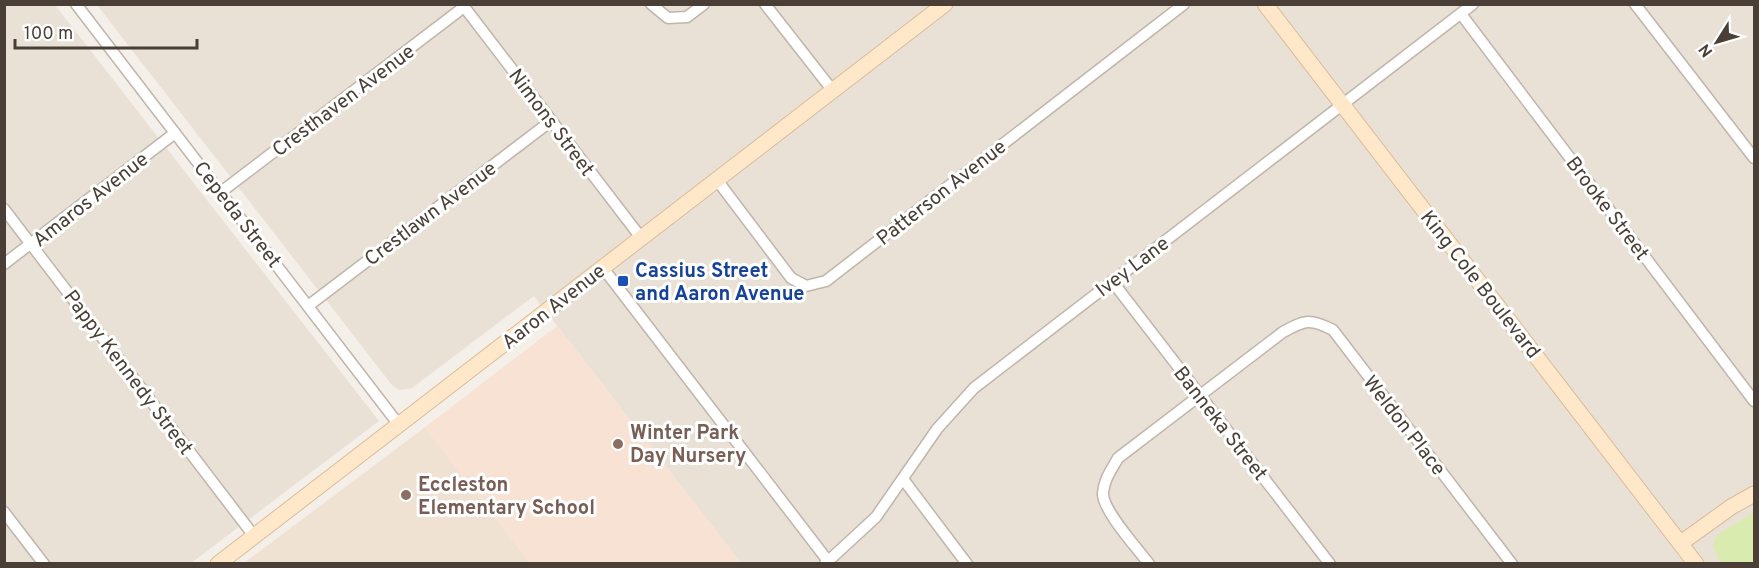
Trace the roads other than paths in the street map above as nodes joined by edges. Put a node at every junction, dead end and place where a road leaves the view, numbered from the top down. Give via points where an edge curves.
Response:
1 (76, 4) edge
2 (651, 4) edge
3 (704, 4) edge
4 (765, 4) edge
5 (945, 4) edge
6 (1184, 4) edge
7 (1265, 4) edge
8 (1473, 4) edge
9 (1635, 4) edge
10 (463, 6) edge
11 (1461, 14) junction
12 (833, 91) junction
13 (1342, 105) junction
14 (551, 121) junction
15 (175, 133) junction
16 (1755, 159) edge
17 (717, 180) junction
18 (221, 192) junction
19 (4, 209) edge
20 (642, 239) junction
21 (32, 244) junction
22 (4, 264) edge
23 (603, 268) junction
24 (1112, 282) junction
25 (308, 306) junction
26 (1200, 396) junction
27 (1755, 401) edge
28 (399, 425) junction
29 (903, 479) junction
30 (1755, 494) edge
31 (4, 512) edge
32 (254, 536) junction
33 (1680, 543) junction
34 (826, 562) edge
35 (44, 564) edge
36 (218, 564) edge
37 (967, 564) edge
38 (1149, 564) edge
39 (1330, 564) edge
40 (1512, 564) edge
41 (1696, 564) edge

1 - 15 street, Cepeda Street
2 - 3 street via 668,18 687,17
4 - 12 street
5 - 12 street, Aaron Avenue
6 - 17 street, Patterson Avenue via 826,281 806,286 791,278
7 - 13 street, King Cole Boulevard
8 - 11 street, Ivey Lane
9 - 16 street
10 - 14 street, Nimons Street
10 - 18 street, Cresthaven Avenue
11 - 13 street, Ivey Lane
11 - 27 street, Brooke Street
12 - 17 street, Aaron Avenue
13 - 24 street, Ivey Lane
13 - 33 street, King Cole Boulevard
14 - 20 street, Nimons Street
14 - 25 street, Crestlawn Avenue
15 - 18 street, Cepeda Street
15 - 21 street, Amaros Avenue
17 - 20 street, Aaron Avenue
18 - 25 street, Cepeda Street
19 - 21 street, Pappy Kennedy Street
20 - 23 street, Aaron Avenue
21 - 22 street, Amaros Avenue
21 - 32 street, Pappy Kennedy Street
23 - 28 street, Aaron Avenue
23 - 34 street
24 - 26 street, Banneka Street
24 - 29 street, Ivey Lane via 974,387 937,429
25 - 28 street, Cepeda Street
26 - 38 street, Weldon Place via 1118,458 1105,481 1103,496 1112,516
26 - 39 street, Banneka Street
26 - 40 street, Weldon Place via 1301,322 1317,322 1333,330
28 - 32 street, Aaron Avenue
29 - 34 street, Ivey Lane via 876,516
29 - 37 street
30 - 33 street
31 - 35 street
32 - 36 street, Aaron Avenue
33 - 41 street, King Cole Boulevard

